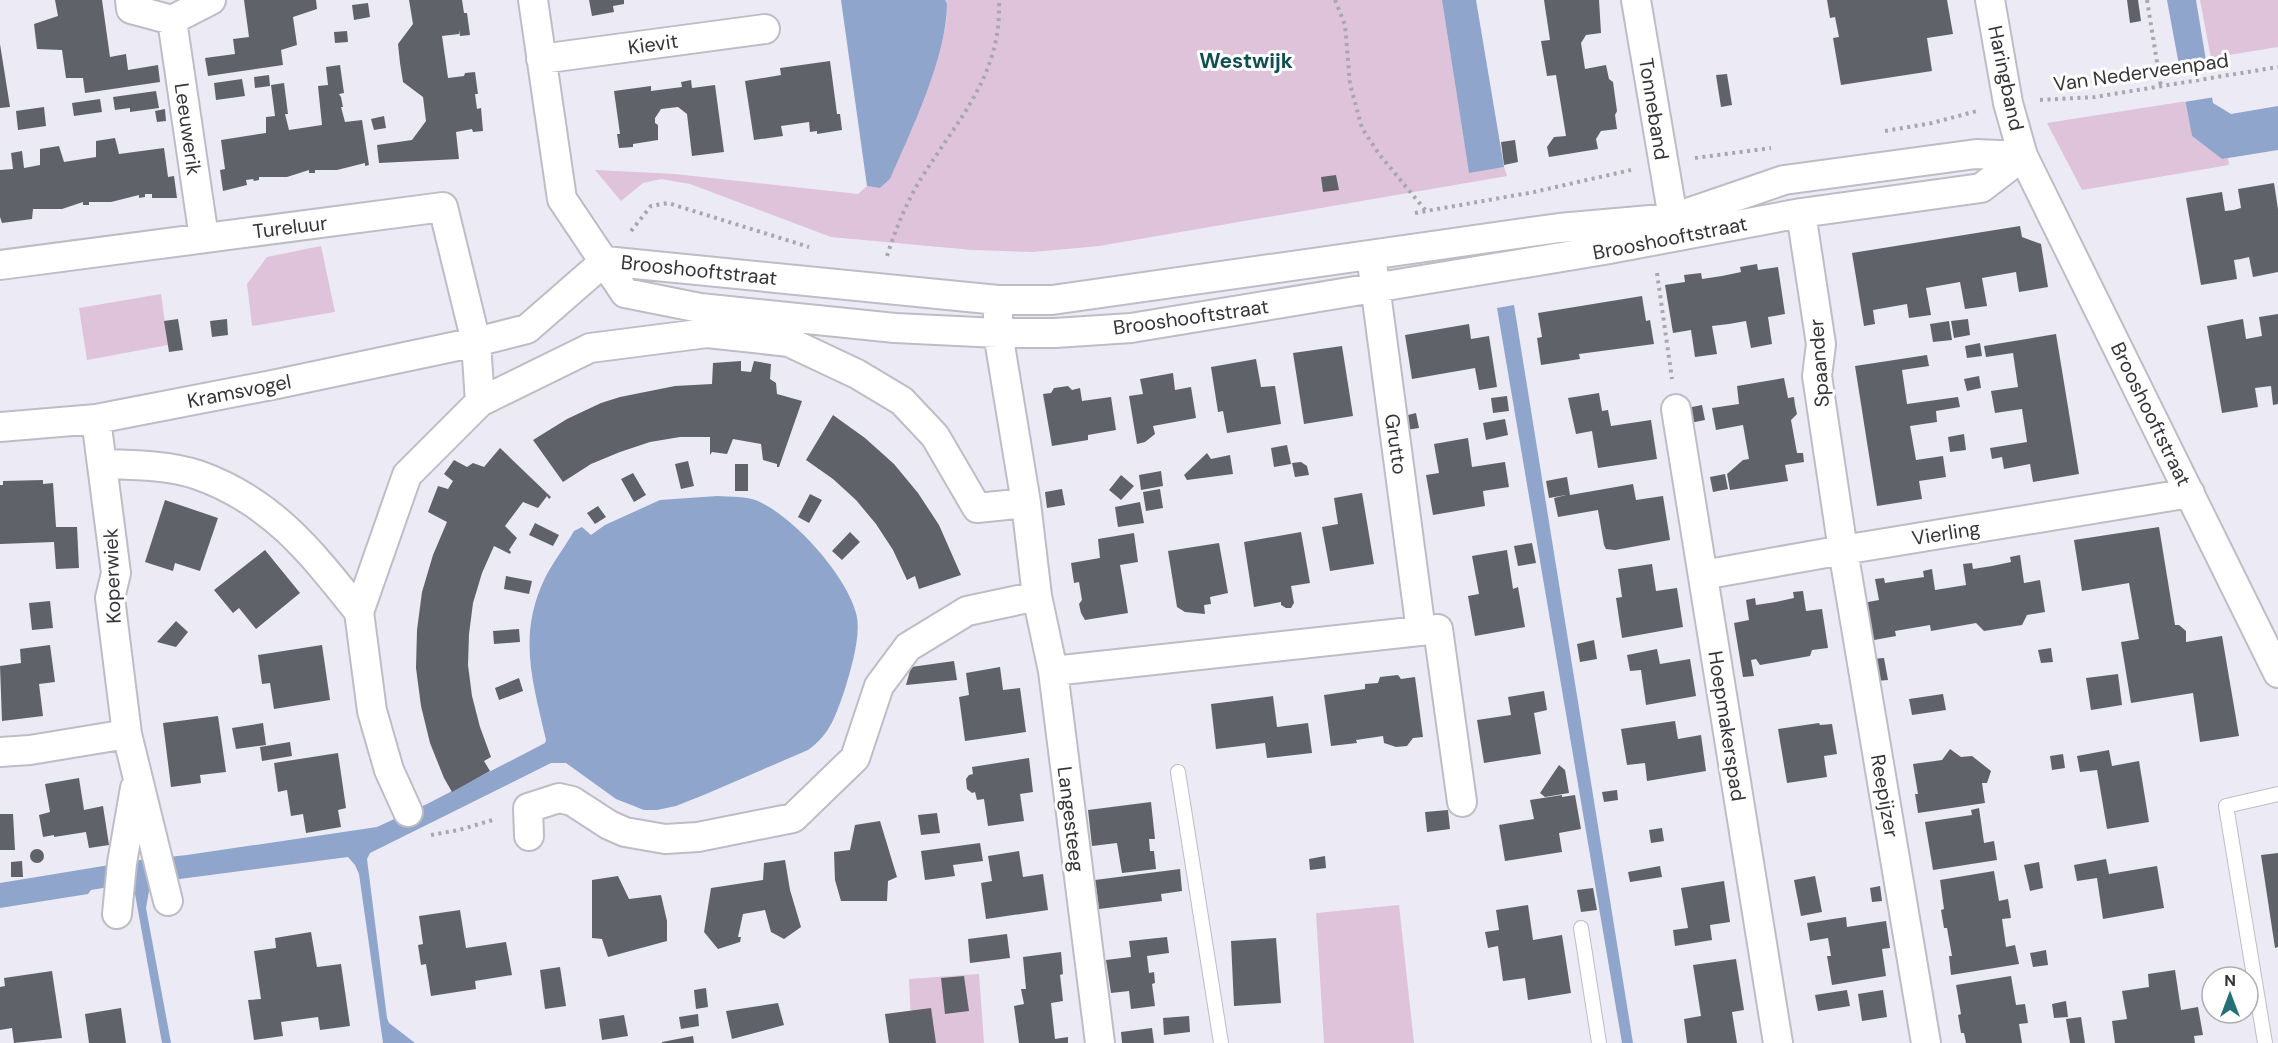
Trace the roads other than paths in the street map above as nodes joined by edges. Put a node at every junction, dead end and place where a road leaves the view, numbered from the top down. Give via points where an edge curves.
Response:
1 (130, 0) edge
2 (211, 0) edge
3 (533, 0) edge
4 (1636, 0) edge
5 (1990, 0) edge
6 (172, 20) junction
7 (765, 30) dead end
8 (541, 59) junction
9 (2023, 156) junction
10 (1801, 213) junction
11 (1674, 228) junction
12 (204, 238) junction
13 (1371, 256) junction
14 (605, 261) junction
15 (0, 265) edge
16 (1375, 288) junction
17 (998, 300) junction
18 (998, 333) junction
19 (476, 342) junction
20 (480, 402) junction
21 (1676, 409) road end
22 (96, 419) junction
23 (0, 427) edge
24 (103, 464) junction
25 (2190, 494) junction
26 (1026, 503) junction
27 (1843, 550) junction
28 (1704, 575) junction
29 (1037, 596) junction
30 (359, 612) junction
31 (1421, 631) junction
32 (1053, 672) junction
33 (2278, 673) edge
34 (127, 734) junction
35 (0, 752) edge
36 (1179, 772) dead end
37 (138, 774) junction
38 (2278, 794) edge
39 (1462, 802) dead end
40 (528, 822) road end
41 (415, 825) road end
42 (166, 894) dead end
43 (117, 914) dead end
44 (1581, 928) dead end
45 (1100, 1043) edge
46 (1221, 1043) edge
47 (1599, 1043) edge
48 (1778, 1043) edge
49 (1926, 1043) edge
50 (2265, 1043) edge

1 - 6 street via 131,9
2 - 6 street
3 - 8 street
4 - 11 street, Tonneband
5 - 9 street, Haringband via 2008,103
6 - 12 street, Leeuwerik
7 - 8 street, Kievit
8 - 14 street via 562,199
9 - 10 street, Brooshooftstraat via 1981,188
9 - 11 street, Brooshooftstraat via 1976,154 1784,180
9 - 25 street, Brooshooftstraat
10 - 11 street, Brooshooftstraat
10 - 27 street, Spaander via 1821,344 1817,376
11 - 13 street, Brooshooftstraat via 1559,228
11 - 16 street, Brooshooftstraat
12 - 15 street, Tureluur
12 - 19 street, Tureluur via 442,207
13 - 16 street, Grutto
13 - 17 street, Brooshooftstraat via 1052,300
14 - 17 street, Brooshooftstraat
14 - 18 street, Brooshooftstraat via 625,293 700,308 895,328
14 - 19 street, Kramsvogel via 527,329
16 - 18 street, Brooshooftstraat via 1131,328
16 - 31 street, Grutto
17 - 18 street
18 - 26 street
19 - 20 street
19 - 22 street, Kramsvogel
20 - 26 street via 590,348 707,333 789,342 857,374 902,401 935,436 977,508
20 - 30 street via 407,476
21 - 28 street, Hoepmakerspad
22 - 23 street, Kramsvogel
22 - 24 street, Koperwiek
24 - 30 street via 150,466 196,474 242,494 278,520 307,548
24 - 34 street, Koperwiek via 116,573 110,598
25 - 27 street, Vierling
25 - 33 street, Brooshooftstraat
26 - 29 street
27 - 28 street, Vierling
27 - 49 street, Reepijzer
28 - 48 street, Hoepmakerspad
29 - 32 street, Langesteeg
29 - 40 street via 967,611 908,646 879,686 855,758 793,818 698,837 665,838 626,832 572,801 559,798
30 - 41 street via 372,711 389,770
31 - 32 street
31 - 39 street via 1438,628
32 - 45 street, Langesteeg
34 - 35 street
34 - 37 street, Koperwiek
36 - 46 lane
37 - 42 street, Koperwiek
37 - 43 street, Koperwiek
38 - 50 lane via 2226,806
44 - 47 lane

